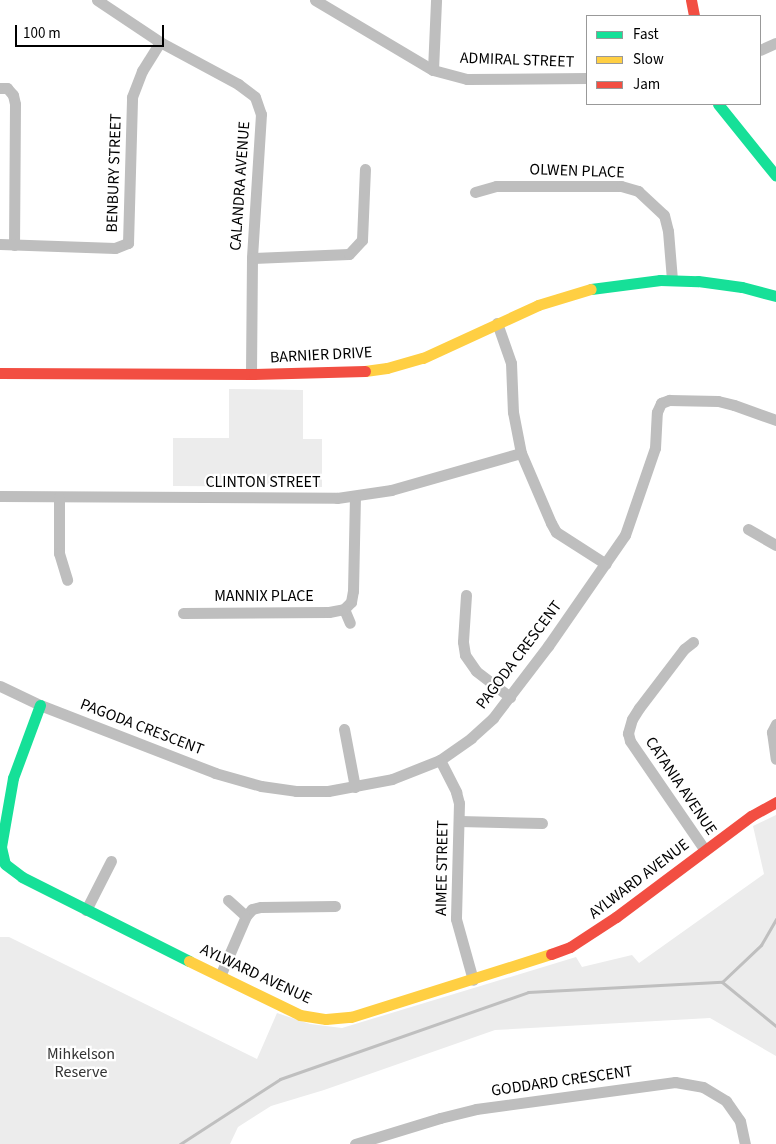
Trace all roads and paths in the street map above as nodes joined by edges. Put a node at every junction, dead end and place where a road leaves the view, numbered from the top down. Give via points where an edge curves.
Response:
1 (97, 0) edge
2 (315, 0) edge
3 (436, 0) edge
4 (690, 0) edge
5 (694, 15) edge
6 (160, 42) junction
7 (776, 42) edge
8 (761, 50) edge
9 (432, 70) junction
10 (586, 78) edge
11 (0, 88) edge
12 (719, 105) edge
13 (365, 170) dead end
14 (776, 176) edge
15 (475, 192) dead end
16 (0, 244) edge
17 (14, 245) junction
18 (252, 258) junction
19 (672, 280) junction
20 (776, 296) edge
21 (497, 323) junction
22 (0, 373) edge
23 (251, 374) junction
24 (776, 420) edge
25 (521, 453) junction
26 (0, 496) edge
27 (59, 496) junction
28 (355, 497) junction
29 (748, 529) dead end
30 (776, 545) edge
31 (606, 564) junction
32 (67, 580) dead end
33 (466, 595) dead end
34 (344, 609) junction
35 (183, 613) dead end
36 (350, 623) dead end
37 (693, 642) dead end
38 (0, 686) edge
39 (510, 697) junction
40 (40, 705) junction
41 (776, 724) edge
42 (344, 729) dead end
43 (776, 759) edge
44 (440, 760) junction
45 (355, 787) junction
46 (776, 802) edge
47 (459, 821) junction
48 (542, 823) dead end
49 (705, 850) junction
50 (111, 861) dead end
51 (228, 900) dead end
52 (335, 906) dead end
53 (86, 910) junction
54 (246, 916) junction
55 (220, 976) junction
56 (472, 980) junction
57 (355, 1144) edge
58 (745, 1144) edge

1 - 6 street, CALANDRA AVENUE
2 - 9 street, ADMIRAL STREET
3 - 9 street
4 - 5 street
6 - 17 street, BENBURY STREET via 132,97 128,243 115,248
6 - 18 street, CALANDRA AVENUE via 238,84 255,98 261,114
7 - 8 street
9 - 10 street, ADMIRAL STREET via 467,79
11 - 17 street via 7,88 15,104
12 - 14 street
13 - 18 street via 362,240 349,254
15 - 19 street, OLWEN PLACE via 496,186 621,186 638,191 664,215
16 - 17 street, BENBURY STREET
18 - 23 street, CALANDRA AVENUE
19 - 20 street, BARNIER DRIVE via 727,284
19 - 21 street, BARNIER DRIVE via 630,282 585,290 538,304
21 - 23 street, BARNIER DRIVE via 436,353 387,368 342,374
21 - 25 street via 512,363 513,412
22 - 23 street, BARNIER DRIVE
24 - 31 street, PAGODA CRESCENT via 718,401 669,400 661,403 657,412 655,448 648,470 625,534
25 - 28 street, CLINTON STREET via 416,484
25 - 31 street via 556,532
26 - 27 street, CLINTON STREET
27 - 28 street, CLINTON STREET
27 - 32 street via 59,553
28 - 34 street via 353,592 351,602
29 - 30 street
31 - 39 street, PAGODA CRESCENT
33 - 39 street via 465,655 476,671
34 - 35 street, MANNIX PLACE via 330,612
34 - 36 street
37 - 49 street, CATANIA AVENUE via 684,649 639,708 628,733 630,741
38 - 40 street, PAGODA CRESCENT
39 - 44 street, PAGODA CRESCENT via 471,738
40 - 45 street, PAGODA CRESCENT via 246,782 296,791
40 - 53 street, AYLWARD AVENUE via 13,778 2,838 3,860 13,872
41 - 43 street via 772,732
42 - 45 street
44 - 45 street, PAGODA CRESCENT via 392,779
44 - 47 street, AIMEE STREET via 456,792
46 - 49 street, AYLWARD AVENUE via 750,816
47 - 48 street
47 - 56 street, AIMEE STREET via 456,919
49 - 56 street, AYLWARD AVENUE via 586,938 535,961
50 - 53 street
51 - 54 street
52 - 54 street via 261,907 252,909
53 - 55 street, AYLWARD AVENUE
54 - 55 street
55 - 56 street, AYLWARD AVENUE via 300,1014 326,1019 351,1017
57 - 58 street, GODDARD CRESCENT via 476,1109 676,1082 703,1087 726,1101 740,1121

